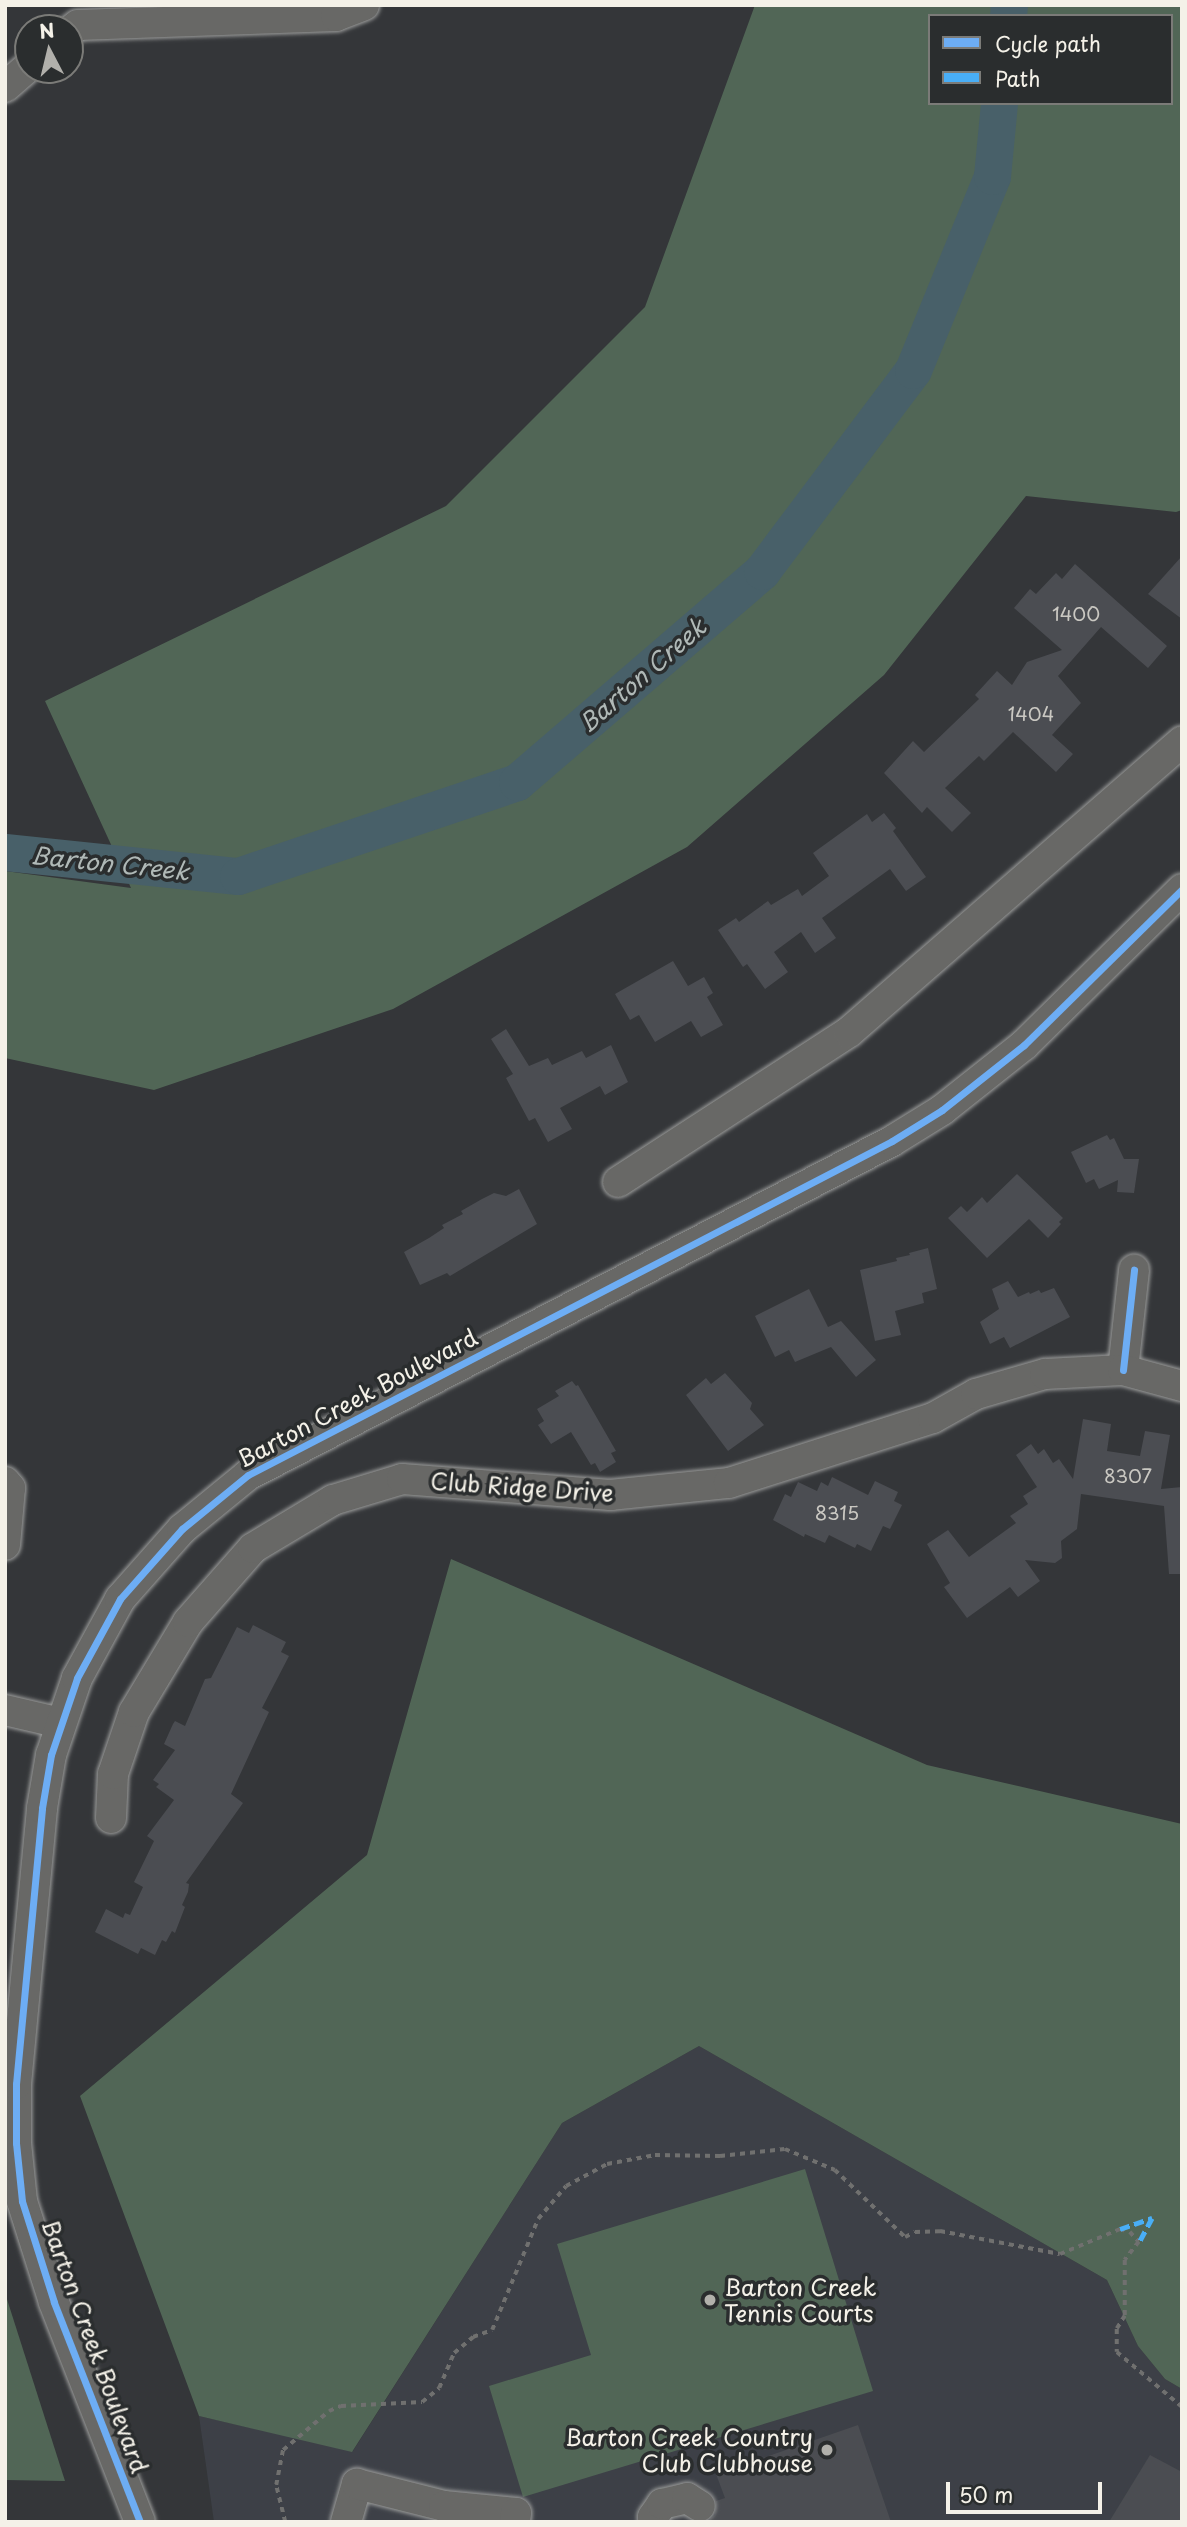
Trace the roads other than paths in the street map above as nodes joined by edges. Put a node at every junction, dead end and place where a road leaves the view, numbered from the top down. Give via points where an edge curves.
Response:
1 (364, 5) edge
2 (84, 25) edge
3 (1182, 741) edge
4 (1182, 889) edge
5 (618, 1182) dead end
6 (1134, 1270) dead end
7 (1123, 1370) junction
8 (1182, 1385) edge
9 (5, 1482) edge
10 (5, 1545) edge
11 (5, 1710) edge
12 (61, 1723) junction
13 (111, 1818) dead end
14 (700, 2506) dead end
15 (140, 2522) edge
16 (346, 2522) edge
17 (515, 2522) edge
18 (654, 2522) edge

1 - 2 street via 336,16
3 - 5 street via 849,1032
4 - 12 street, Barton Creek Boulevard via 1024,1045 942,1110 892,1141 248,1475 182,1529 120,1599 77,1678
6 - 7 street
7 - 8 street, Club Ridge Drive
7 - 13 street, Club Ridge Drive via 1045,1374 976,1394 933,1418 729,1483 610,1495 402,1479 333,1500 253,1548 188,1622 134,1712 113,1774
9 - 10 street via 10,1488
11 - 12 street
12 - 15 street, Barton Creek Boulevard via 42,1808 16,2084 16,2143 22,2201 54,2302
14 - 18 street via 687,2498 662,2504
16 - 17 street via 357,2484 443,2507 516,2513

